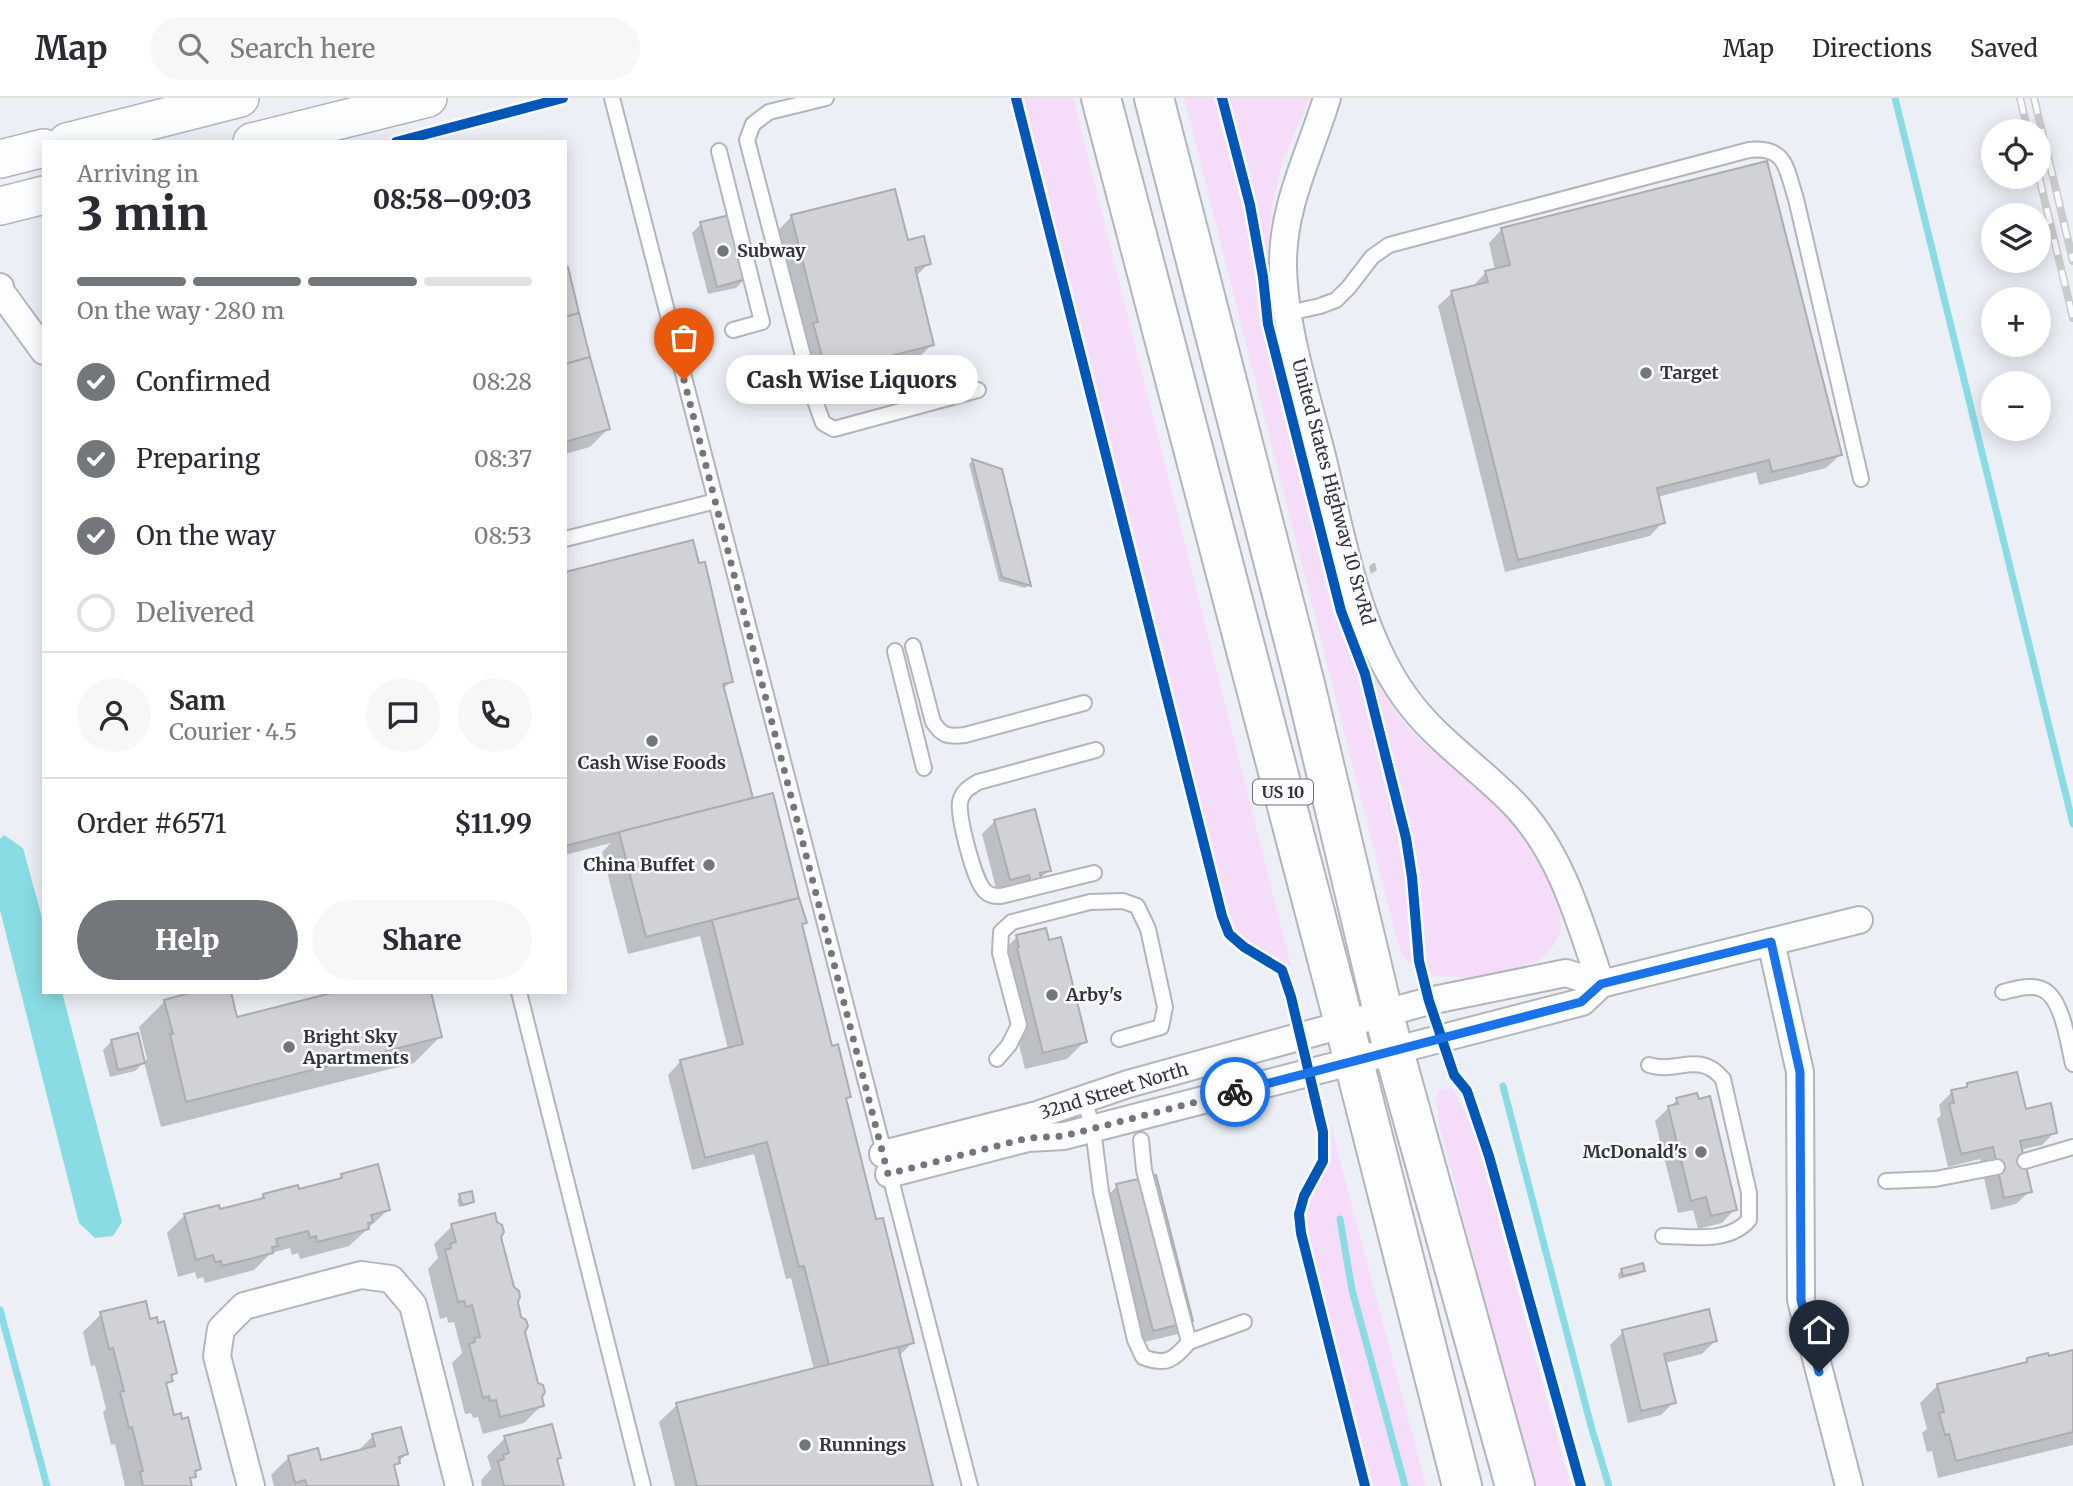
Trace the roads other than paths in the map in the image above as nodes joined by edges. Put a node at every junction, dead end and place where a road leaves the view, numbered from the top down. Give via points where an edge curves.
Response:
1 (240, 98) edge
2 (428, 98) edge
3 (612, 98) edge
4 (826, 98) edge
5 (1101, 98) edge
6 (1154, 98) edge
7 (1327, 98) edge
8 (389, 103) edge
9 (78, 140) edge
10 (259, 140) edge
11 (42, 148) edge
12 (719, 150) dead end
13 (0, 159) edge
14 (42, 196) edge
15 (0, 206) edge
16 (0, 286) edge
17 (1289, 313) junction
18 (733, 330) dead end
19 (42, 348) edge
20 (978, 390) dead end
21 (1861, 479) dead end
22 (716, 501) junction
23 (567, 538) edge
24 (913, 646) dead end
25 (895, 650) dead end
26 (1084, 704) dead end
27 (1096, 750) dead end
28 (923, 768) dead end
29 (1094, 873) dead end
30 (1859, 920) dead end
31 (1771, 942) junction
32 (1601, 984) junction
33 (2003, 992) dead end
34 (520, 994) edge
35 (1383, 1012) junction
36 (1344, 1023) junction
37 (1119, 1039) dead end
38 (1394, 1052) junction
39 (997, 1059) dead end
40 (1354, 1062) junction
41 (1649, 1065) dead end
42 (2073, 1065) edge
43 (1084, 1099) junction
44 (1093, 1129) junction
45 (1141, 1140) dead end
46 (2073, 1147) edge
47 (2025, 1161) dead end
48 (886, 1164) junction
49 (1997, 1167) dead end
50 (1886, 1181) dead end
51 (1663, 1236) dead end
52 (1244, 1322) dead end
53 (1189, 1342) junction
54 (251, 1486) edge
55 (459, 1486) edge
56 (643, 1486) edge
57 (970, 1486) edge
58 (1462, 1486) edge
59 (1515, 1486) edge
60 (1849, 1486) edge

1 - 9 main road via 146,127
2 - 8 main road
3 - 22 lane
4 - 20 lane via 769,112 753,124 747,140 824,423 834,429
5 - 36 main road, US 10
6 - 35 main road, US 10 via 1305,684
7 - 17 street, United States Highway 10 SrvRd via 1286,226 1283,266
8 - 10 main road
11 - 13 main road
12 - 18 lane via 762,322
14 - 15 main road
16 - 19 street
17 - 21 lane via 1336,300 1372,257 1389,245 1763,149 1776,153 1784,163 1796,199
17 - 32 street, United States Highway 10 SrvRd via 1297,360 1369,630 1403,695 1422,719 1498,787 1542,839 1560,870
22 - 23 lane
22 - 48 lane
24 - 26 lane via 933,722 940,732 952,737
25 - 28 lane
27 - 29 lane via 978,782 960,799 960,818 977,880 991,895
30 - 31 street
31 - 32 street
31 - 60 street via 1800,1072 1801,1300
32 - 35 street, 32nd Street North via 1566,973
32 - 38 street, 32nd Street North via 1581,1002
33 - 42 lane via 2027,987 2050,995 2060,1011
34 - 56 lane
35 - 36 street, 32nd Street North
35 - 38 main road, US 10
36 - 40 main road, US 10
36 - 43 street, 32nd Street North
37 - 39 lane via 1161,1027 1166,1007 1138,906 1123,901 1090,902 1012,922 1001,932 1000,953 1019,1025
38 - 40 street, 32nd Street North
38 - 59 main road, US 10
40 - 44 street, 32nd Street North
40 - 58 main road, US 10
41 - 51 lane via 1662,1070 1690,1063 1713,1068 1723,1079 1749,1193 1749,1220 1741,1230 1711,1238
43 - 44 lane
43 - 48 street, 32nd Street North
44 - 48 street, 32nd Street North
44 - 53 lane via 1101,1192 1135,1340 1143,1357 1154,1362 1166,1362
45 - 53 lane via 1144,1170
46 - 47 lane
48 - 57 lane
49 - 50 lane via 1935,1179
52 - 53 lane
54 - 55 street via 217,1356 221,1329 244,1306 361,1275 391,1279 413,1305

